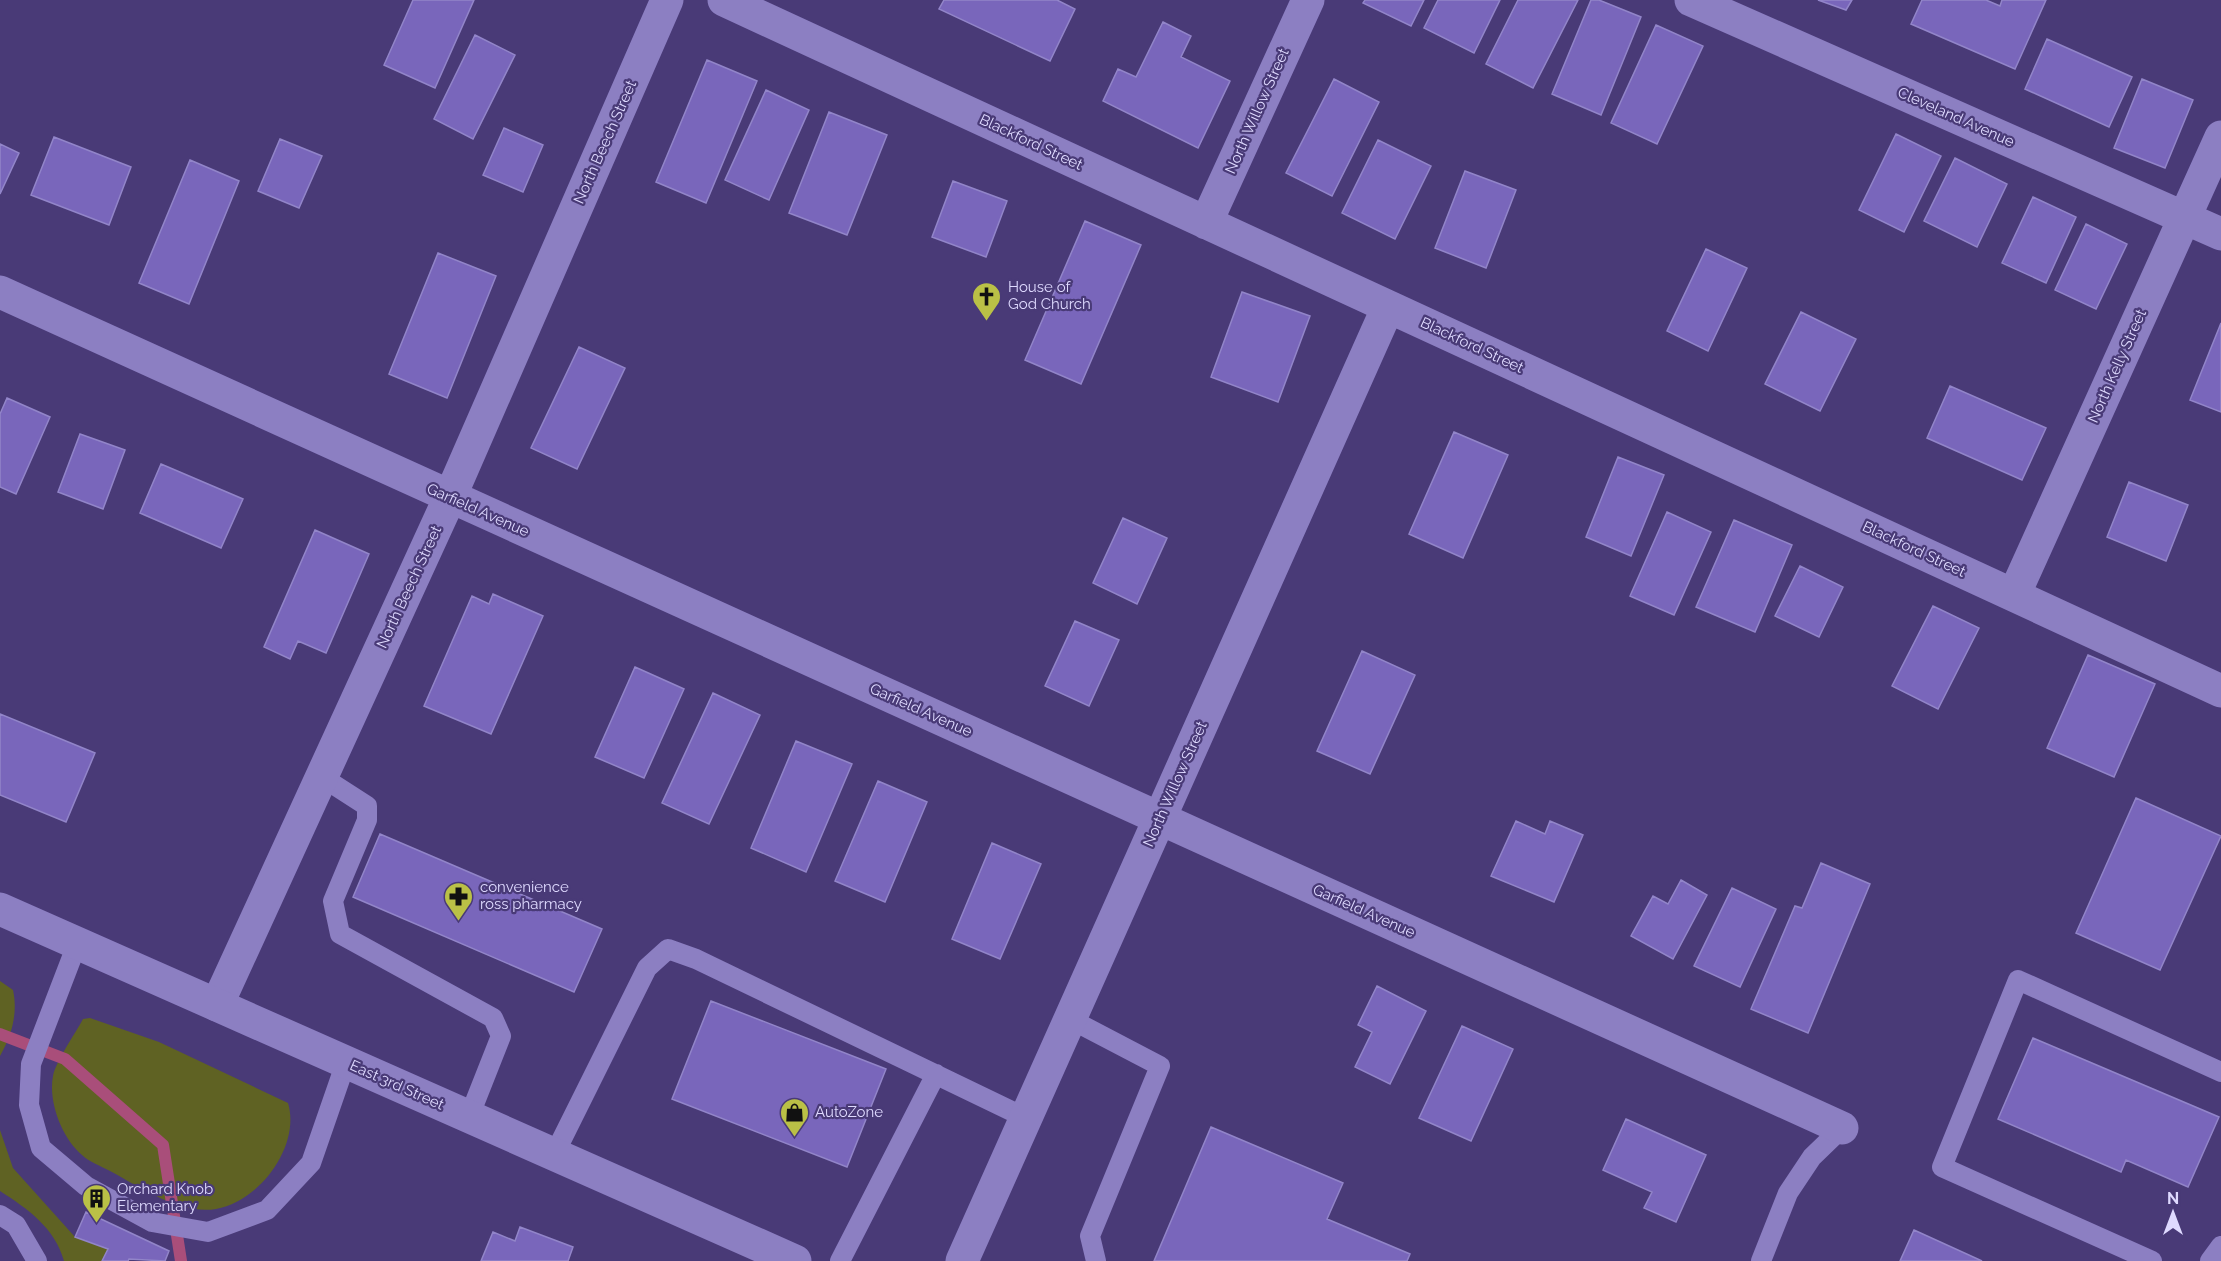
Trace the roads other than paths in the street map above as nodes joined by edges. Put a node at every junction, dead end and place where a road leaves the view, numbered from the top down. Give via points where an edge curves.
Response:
1 (667, 0) edge
2 (724, 0) edge
3 (1308, 0) edge
4 (1690, 0) edge
5 (2221, 136) edge
6 (2184, 218) junction
7 (1206, 223) junction
8 (2221, 234) edge
9 (0, 292) edge
10 (1388, 307) junction
11 (450, 497) junction
12 (2014, 595) junction
13 (2221, 690) edge
14 (322, 777) junction
15 (1160, 818) junction
16 (0, 909) edge
17 (77, 944) junction
18 (217, 1005) junction
19 (1070, 1019) junction
20 (346, 1062) junction
21 (2221, 1072) edge
22 (936, 1074) junction
23 (469, 1117) junction
24 (1026, 1118) junction
25 (1842, 1128) joint
26 (554, 1155) junction
27 (0, 1215) edge
28 (2221, 1246) edge
29 (37, 1261) edge
30 (795, 1261) edge
31 (840, 1261) edge
32 (962, 1261) edge
33 (1096, 1261) edge
34 (1761, 1261) edge
35 (2152, 1261) edge
36 (2210, 1261) edge

1 - 11 street, North Beech Street
2 - 7 street, Blackford Street
3 - 7 street, North Willow Street
4 - 6 street, Cleveland Avenue
5 - 6 street, North Kelly Street
6 - 8 street, Cleveland Avenue
6 - 12 street, North Kelly Street
7 - 10 street, Blackford Street
9 - 11 street, Garfield Avenue
10 - 12 street, Blackford Street
10 - 15 street, North Willow Street
11 - 14 street, North Beech Street
11 - 15 street, Garfield Avenue
12 - 13 street, Blackford Street
14 - 18 street, North Beech Street
14 - 23 lane via 367,806 367,820 333,901 340,934 492,1018 501,1036
15 - 19 street, North Willow Street
15 - 25 street, Garfield Avenue
16 - 17 street, East 3rd Street
17 - 18 street, East 3rd Street
17 - 20 lane via 31,1064 29,1105 41,1148 86,1185 152,1222 208,1232 267,1210 311,1163
18 - 20 street, East 3rd Street
19 - 24 street, North Willow Street
19 - 33 lane via 1160,1066 1089,1236
20 - 23 street, East 3rd Street
21 - 35 lane via 2018,980 1942,1167
22 - 24 lane
22 - 26 lane via 668,949 647,968
22 - 31 lane
23 - 26 street, East 3rd Street
24 - 32 street, North Willow Street
25 - 34 lane via 1812,1157 1788,1193
26 - 30 street, East 3rd Street
27 - 29 lane via 16,1225
28 - 36 lane

